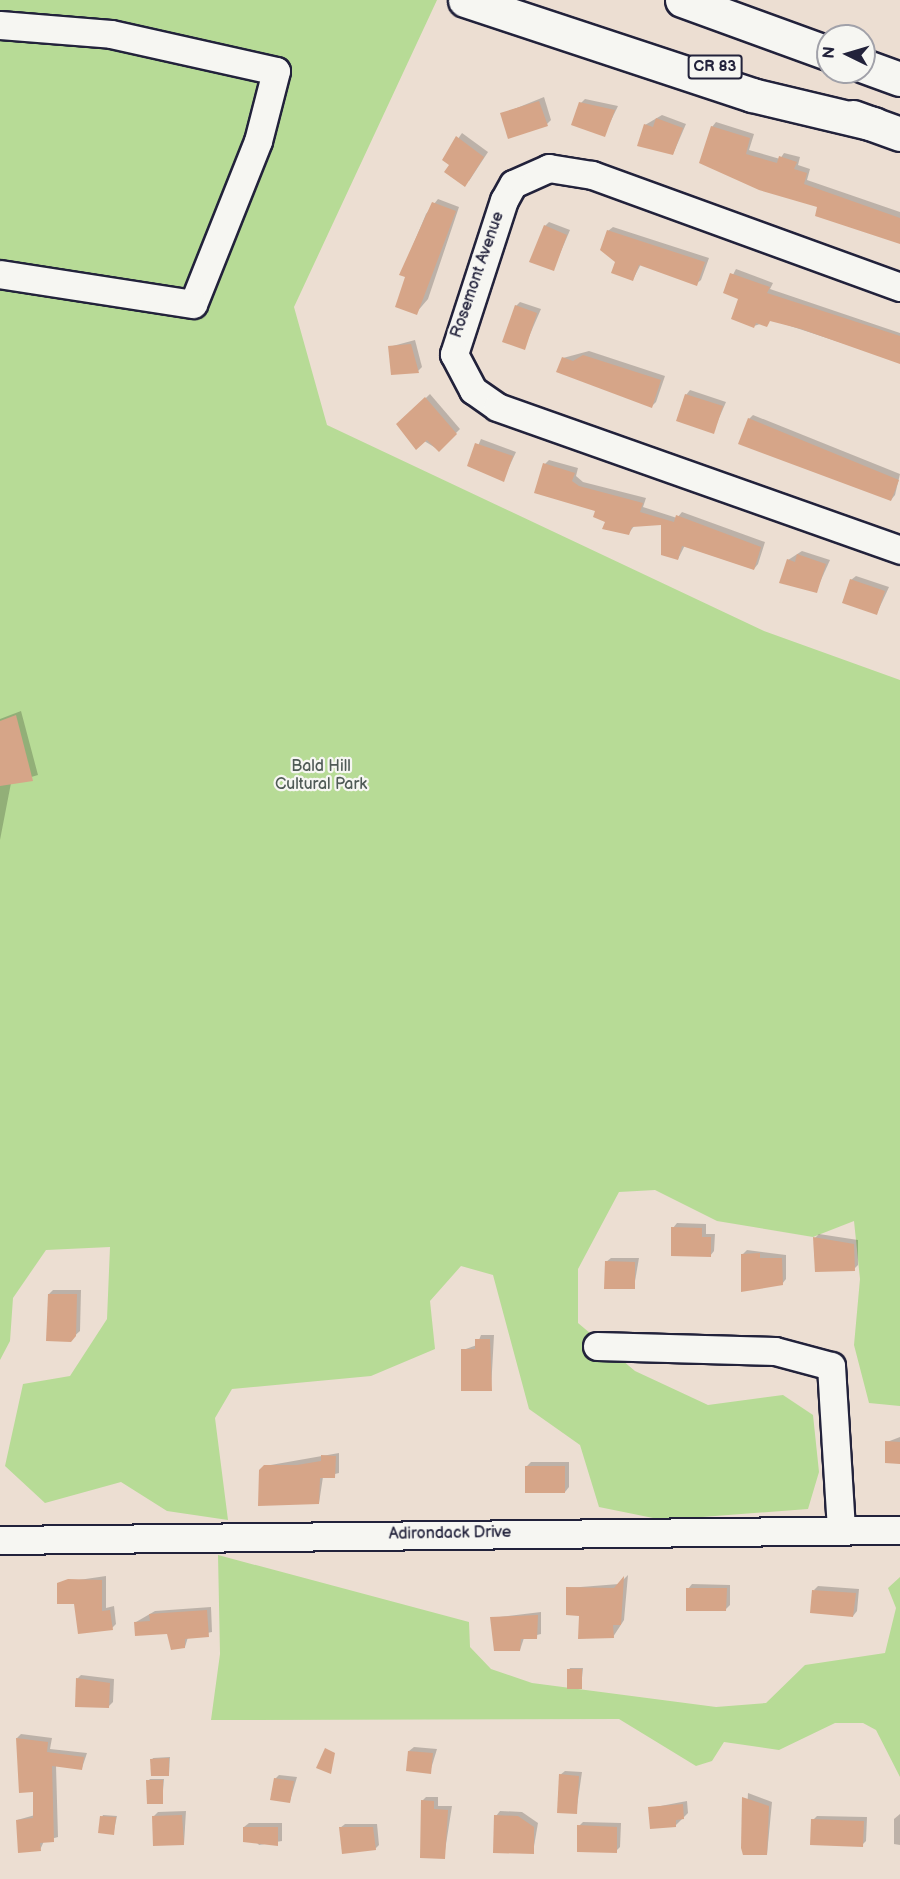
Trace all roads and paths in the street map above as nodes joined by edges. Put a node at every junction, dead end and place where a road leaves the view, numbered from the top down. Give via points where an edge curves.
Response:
1 (465, 0) edge
2 (530, 0) edge
3 (682, 0) edge
4 (700, 0) edge
5 (747, 24) junction
6 (0, 25) edge
7 (816, 49) edge
8 (876, 70) edge
9 (900, 79) edge
10 (887, 129) edge
11 (0, 274) edge
12 (900, 287) edge
13 (900, 550) edge
14 (597, 1346) dead end
15 (900, 1530) edge
16 (841, 1531) junction
17 (0, 1540) edge

1 - 10 highway via 752,95
2 - 10 highway, CR 83
3 - 5 highway
4 - 5 highway
5 - 7 highway
6 - 11 street via 111,34 276,70 258,141 193,304
8 - 9 highway
12 - 13 street, Rosemont Avenue via 592,175 549,168 513,184 504,200 454,354 472,390 497,407
14 - 16 street via 775,1351 831,1366
15 - 16 street, Adirondack Drive
16 - 17 street, Adirondack Drive

